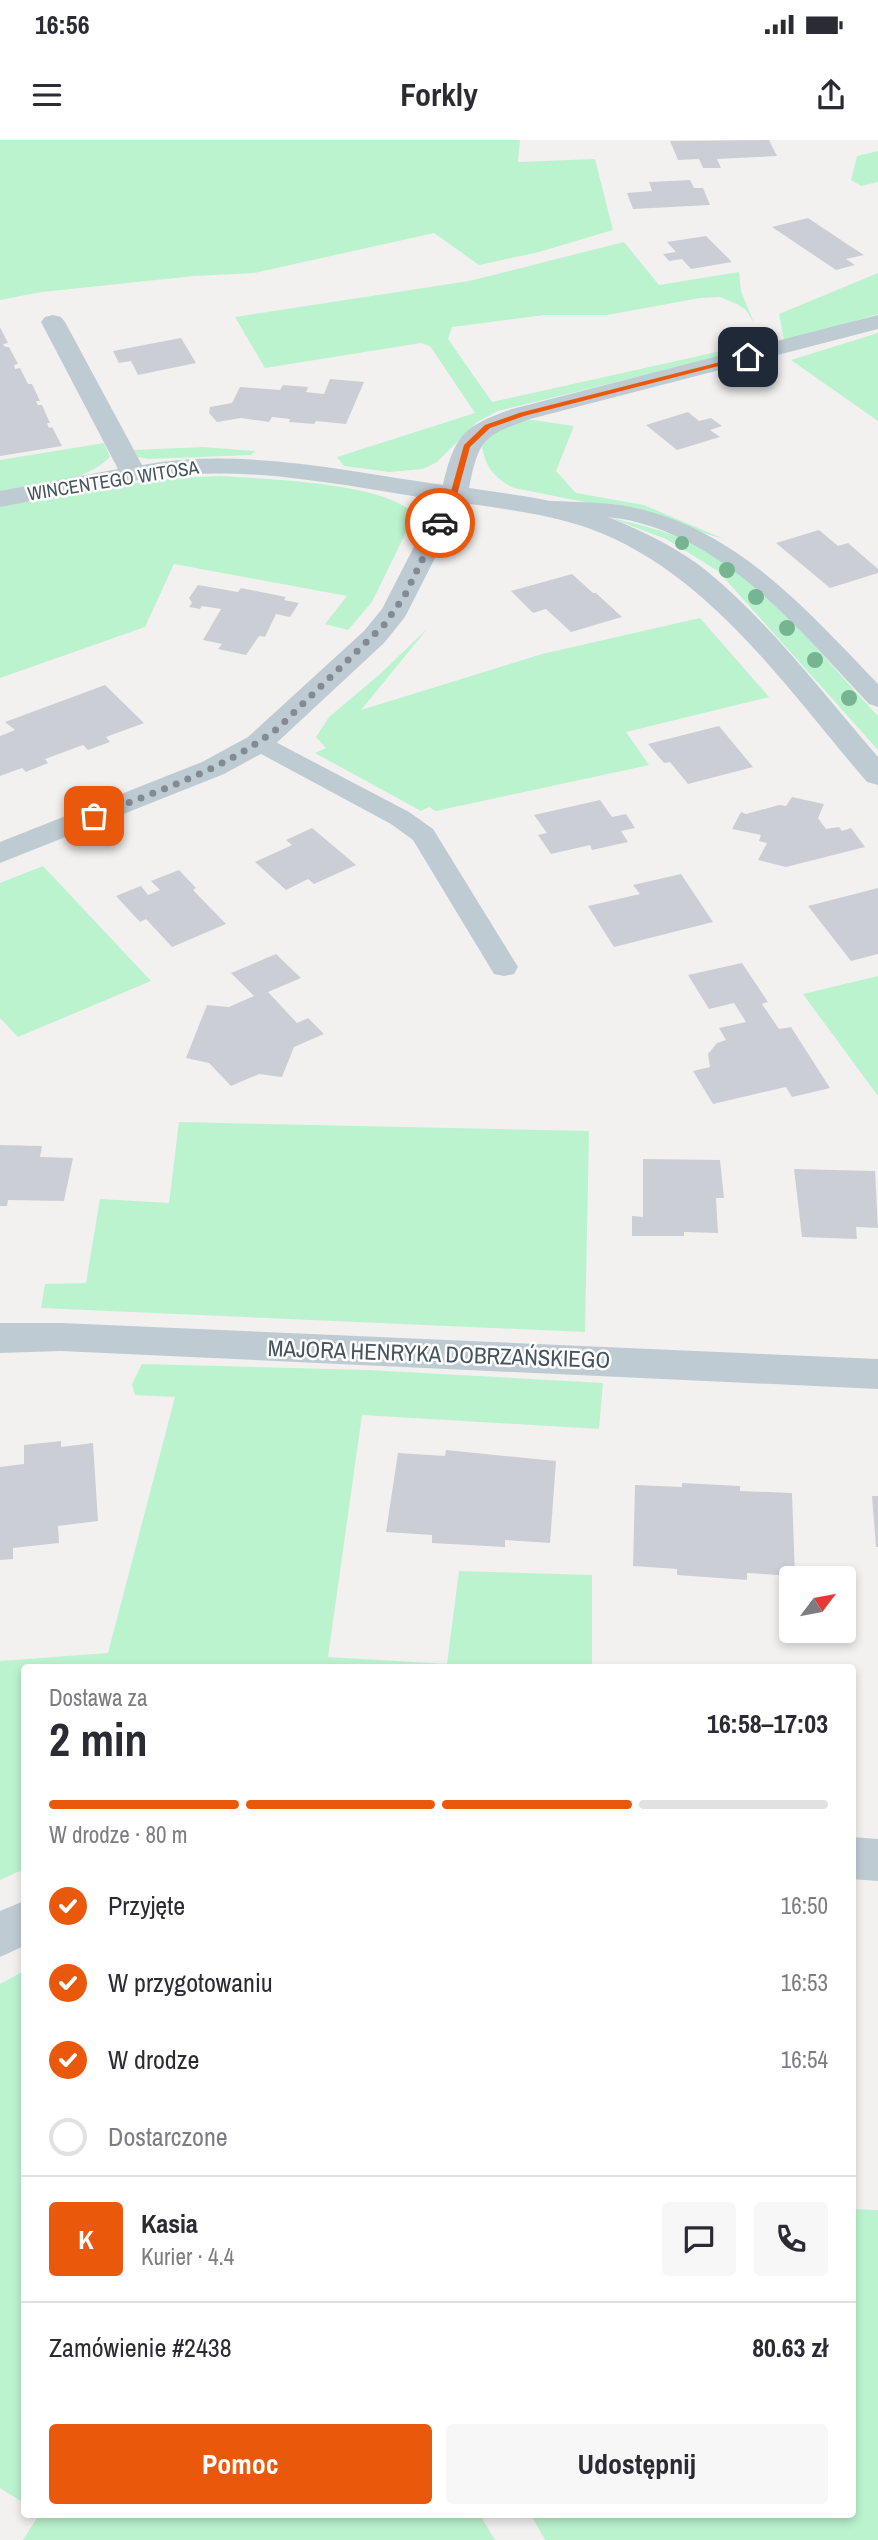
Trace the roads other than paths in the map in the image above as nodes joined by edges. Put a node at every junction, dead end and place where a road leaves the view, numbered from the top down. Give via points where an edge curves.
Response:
1 (53, 322) dead end
2 (878, 322) edge
3 (133, 473) junction
4 (454, 495) junction
5 (0, 499) edge
6 (551, 508) junction
7 (878, 699) edge
8 (259, 743) junction
9 (878, 776) edge
10 (0, 853) edge
11 (504, 967) dead end
12 (0, 1338) edge
13 (878, 1374) edge
14 (856, 1858) edge
15 (878, 1860) edge
16 (21, 1924) edge
17 (0, 1935) edge

1 - 3 street
2 - 4 street via 497,422 466,446
3 - 4 street, WINCENTEGO WITOSA via 194,466 261,467
3 - 5 street, WINCENTEGO WITOSA
4 - 6 street
4 - 8 street via 405,595 384,625
6 - 7 lane via 632,514 681,529 720,548 766,584
6 - 9 street via 640,541 697,577 748,626
8 - 10 street via 203,772
8 - 11 lane via 400,818 423,835
12 - 13 street, MAJORA HENRYKA DOBRZAŃSKIEGO
14 - 15 street
16 - 17 street

